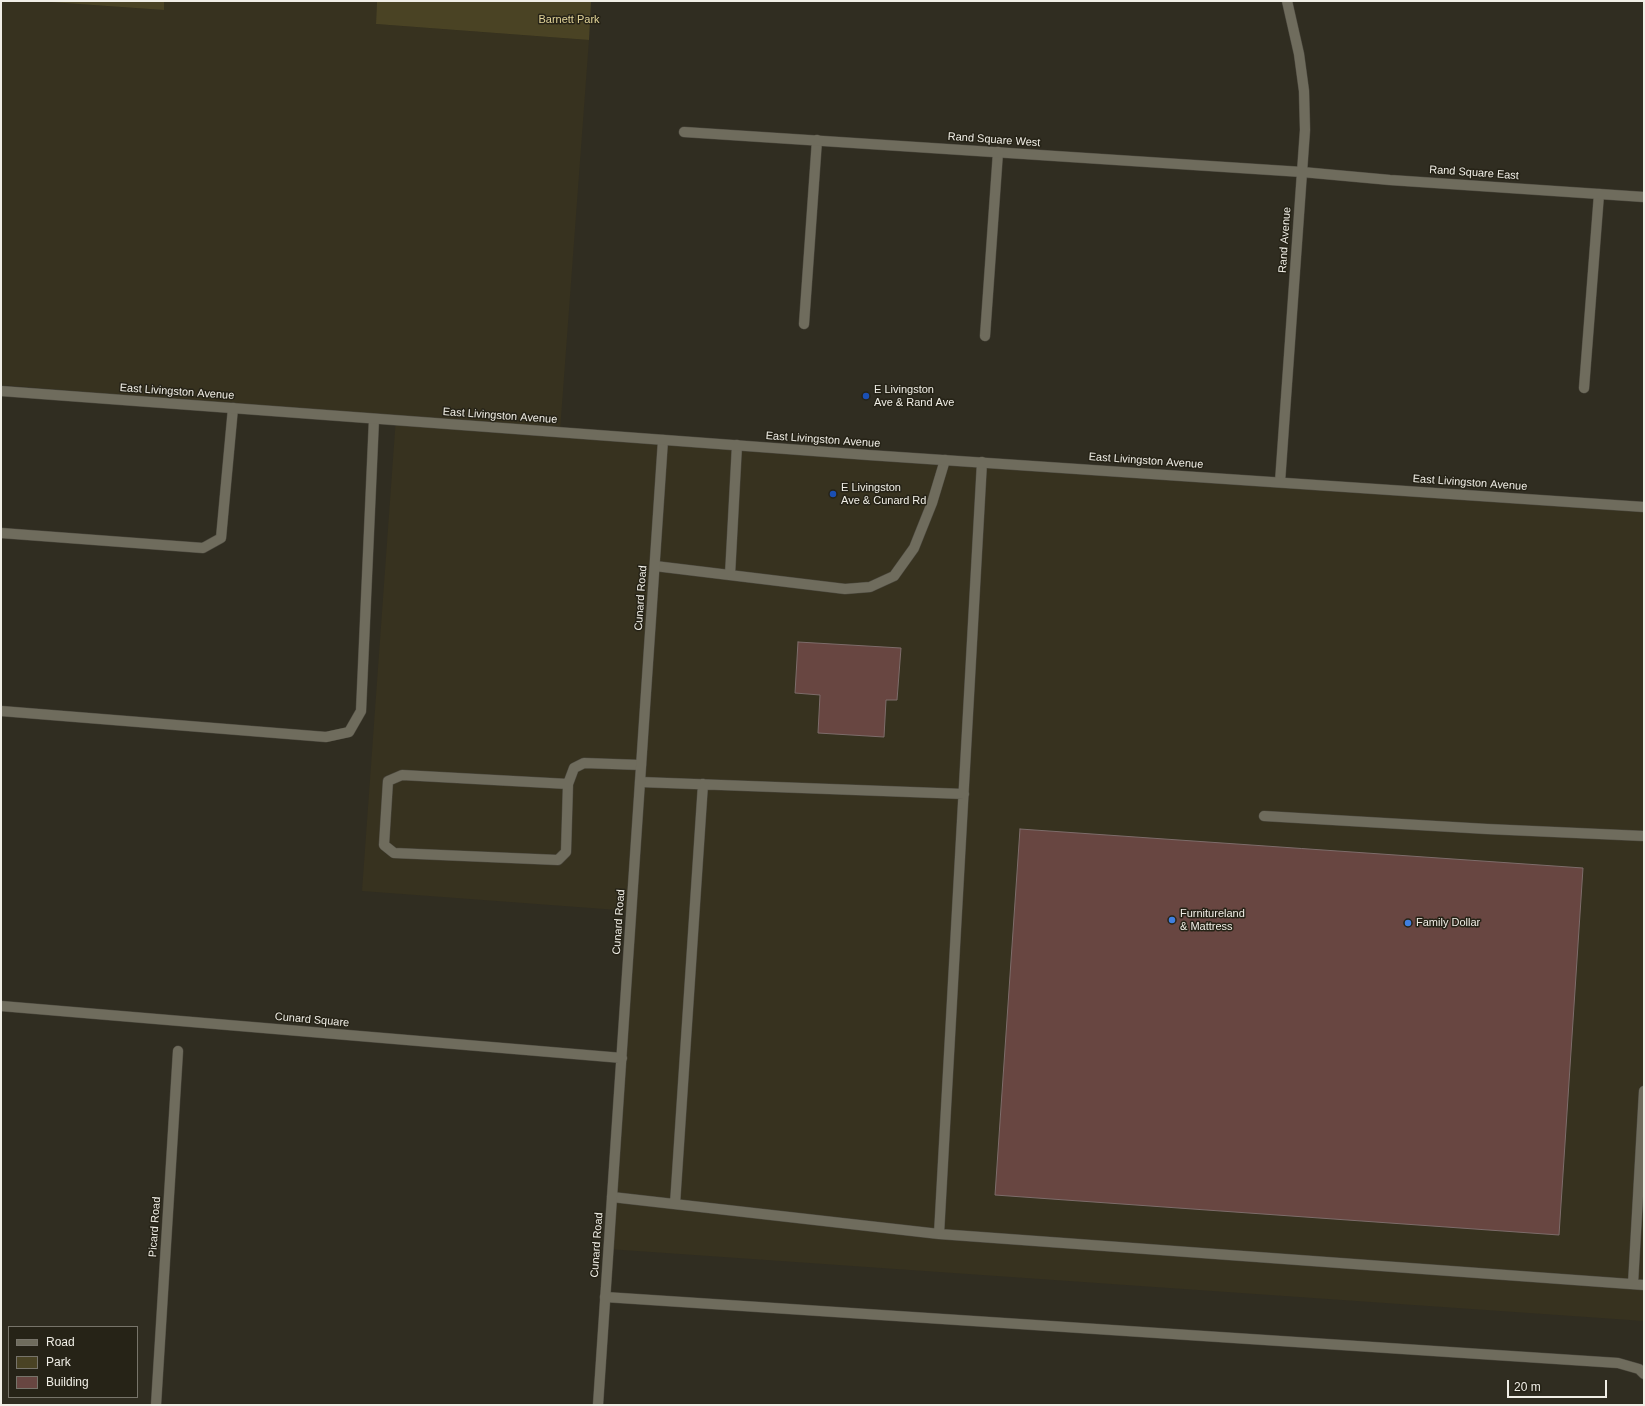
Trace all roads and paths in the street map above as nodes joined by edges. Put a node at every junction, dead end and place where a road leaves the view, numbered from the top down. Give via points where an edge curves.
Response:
1 (1287, 1) edge
2 (684, 132) dead end
3 (817, 140) junction
4 (998, 152) junction
5 (1302, 172) junction
6 (1599, 194) junction
7 (1644, 197) edge
8 (804, 324) dead end
9 (985, 336) dead end
10 (1584, 388) dead end
11 (1, 391) edge
12 (232, 408) junction
13 (374, 419) junction
14 (663, 440) junction
15 (737, 446) junction
16 (945, 460) junction
17 (982, 462) junction
18 (1280, 482) junction
19 (1644, 507) edge
20 (1, 532) edge
21 (655, 566) junction
22 (730, 575) junction
23 (1, 711) edge
24 (641, 765) junction
25 (640, 782) junction
26 (568, 784) junction
27 (703, 784) junction
28 (964, 794) junction
29 (1264, 816) dead end
30 (1644, 836) edge
31 (1, 1006) edge
32 (178, 1051) dead end
33 (622, 1058) junction
34 (1644, 1091) edge
35 (612, 1197) junction
36 (675, 1204) junction
37 (939, 1234) junction
38 (1633, 1284) junction
39 (1644, 1285) edge
40 (606, 1297) junction
41 (1644, 1374) edge
42 (156, 1405) edge
43 (598, 1405) edge

1 - 5 street, Rand Avenue via 1304,91
2 - 3 street, Rand Square West
3 - 4 street, Rand Square West
3 - 8 street
4 - 5 street, Rand Square West
4 - 9 street
5 - 6 street, Rand Square East
5 - 18 street, Rand Avenue
6 - 7 street, Rand Square East
6 - 10 street
11 - 12 street, East Livingston Avenue
12 - 13 street, East Livingston Avenue
12 - 20 street via 222,538 203,548
13 - 14 street, East Livingston Avenue
13 - 23 street via 361,711 349,732 326,737
14 - 15 street, East Livingston Avenue
14 - 21 street, Cunard Road
15 - 16 street, East Livingston Avenue
15 - 22 street
16 - 17 street, East Livingston Avenue
16 - 22 street via 932,503 914,548 894,576 870,587 845,589
17 - 18 street, East Livingston Avenue
17 - 28 street
18 - 19 street, East Livingston Avenue
21 - 22 street
21 - 24 street, Cunard Road
24 - 25 street, Cunard Road
24 - 26 street via 584,763 574,768
25 - 27 street
25 - 33 street, Cunard Road
26 - 26 street via 402,775 388,781 384,846 394,853 558,860 566,852
27 - 28 street
27 - 36 street
28 - 37 street
29 - 30 street
31 - 33 street, Cunard Square
32 - 42 street, Picard Road
33 - 35 street, Cunard Road
34 - 38 street
35 - 36 street
35 - 40 street, Cunard Road
36 - 37 street
37 - 38 street
38 - 39 street
40 - 41 street via 1618,1363 1639,1369
40 - 43 street, Cunard Road

